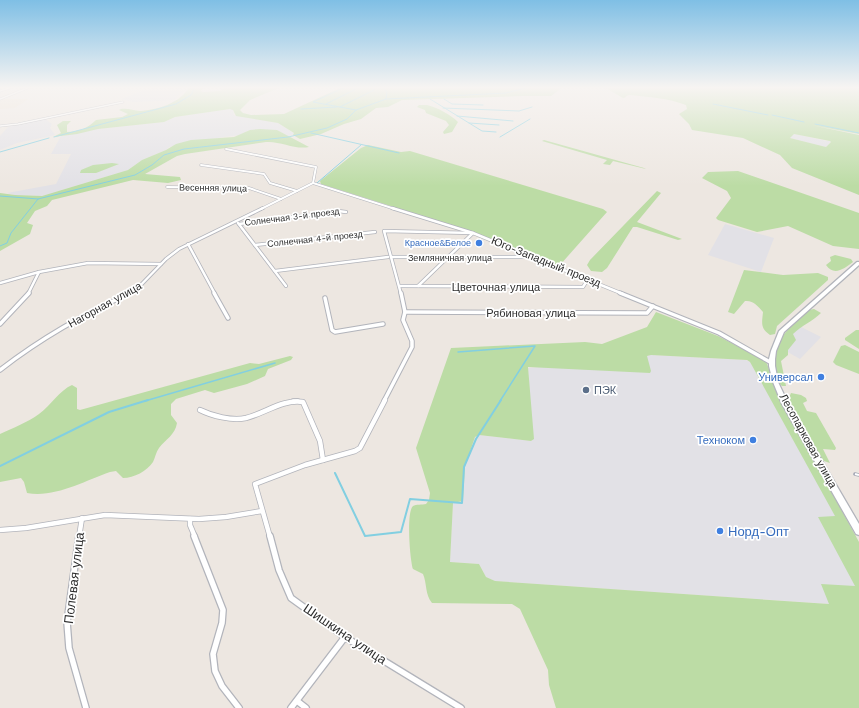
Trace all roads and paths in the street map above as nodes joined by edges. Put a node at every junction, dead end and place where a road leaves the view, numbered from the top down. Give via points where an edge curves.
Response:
1 (38, 120) edge
2 (0, 126) edge
3 (226, 149) dead end
4 (201, 165) dead end
5 (314, 184) junction
6 (166, 187) dead end
7 (297, 191) junction
8 (281, 198) junction
9 (333, 207) dead end
10 (236, 221) junction
11 (239, 224) junction
12 (375, 232) dead end
13 (473, 233) junction
14 (188, 244) junction
15 (255, 245) junction
16 (390, 257) junction
17 (532, 257) junction
18 (447, 258) junction
19 (859, 263) edge
20 (161, 264) junction
21 (275, 271) junction
22 (39, 272) junction
23 (588, 279) junction
24 (0, 282) edge
25 (286, 286) dead end
26 (400, 286) junction
27 (418, 286) junction
28 (325, 298) dead end
29 (653, 306) junction
30 (405, 312) junction
31 (228, 318) dead end
32 (0, 324) edge
33 (383, 324) dead end
34 (770, 362) junction
35 (0, 370) edge
36 (200, 410) dead end
37 (323, 460) junction
38 (262, 511) junction
39 (82, 518) junction
40 (190, 519) junction
41 (0, 530) edge
42 (859, 531) edge
43 (345, 637) junction
44 (297, 701) junction
45 (86, 708) edge
46 (239, 708) edge
47 (291, 708) edge
48 (306, 708) edge
49 (461, 708) edge

1 - 2 street
3 - 5 street via 316,167
4 - 7 street via 264,174 270,182
5 - 7 street, Нагорная улица
5 - 13 street, Юго-Западный проезд
6 - 8 street, Весенняя улица via 249,188
7 - 8 street, Нагорная улица
8 - 10 street, Нагорная улица
9 - 11 street, Солнечная 3-й проезд via 346,212
10 - 11 street
10 - 14 street, Нагорная улица
11 - 15 street
12 - 15 street, Солнечная 4-й проезд
13 - 16 street, Шишкина улица via 384,231
13 - 17 street, Юго-Западный проезд
13 - 18 street
14 - 20 street, Нагорная улица via 171,254
14 - 31 street
15 - 21 street
16 - 18 street, Земляничная улица
16 - 21 street, Земляничная улица
16 - 26 street, Шишкина улица
17 - 18 street, Земляничная улица
17 - 23 street, Юго-Западный проезд
18 - 27 street
19 - 34 street, Лесопарковая улица via 782,330
20 - 22 street via 88,263
20 - 35 street, Нагорная улица via 135,291 97,308 15,358
21 - 25 street
22 - 24 street
22 - 32 street via 30,292
23 - 27 street, Цветочная улица via 583,287
23 - 29 street, Юго-Западный проезд
26 - 27 street, Цветочная улица
26 - 30 street, Шишкина улица
28 - 33 street via 332,330 335,332
29 - 30 street, Рябиновая улица via 647,313
29 - 34 street, Юго-Западный проезд via 719,333
30 - 37 street, Шишкина улица via 403,320 412,347 360,448 352,454
34 - 42 street, Лесопарковая улица via 774,380 784,402
36 - 37 street via 207,414 243,418 297,400 304,402 320,441
37 - 38 street, Шишкина улица via 255,484
38 - 40 street, Полевая улица via 239,516
38 - 43 street, Шишкина улица via 279,570 291,598
39 - 40 street, Полевая улица via 128,514
39 - 41 street, Полевая улица
39 - 45 street, Полевая улица via 67,622 69,648
40 - 46 street via 190,525 223,610 224,621 215,645 213,660 215,677
43 - 44 street
43 - 49 street, Шишкина улица
44 - 47 street
44 - 48 street

